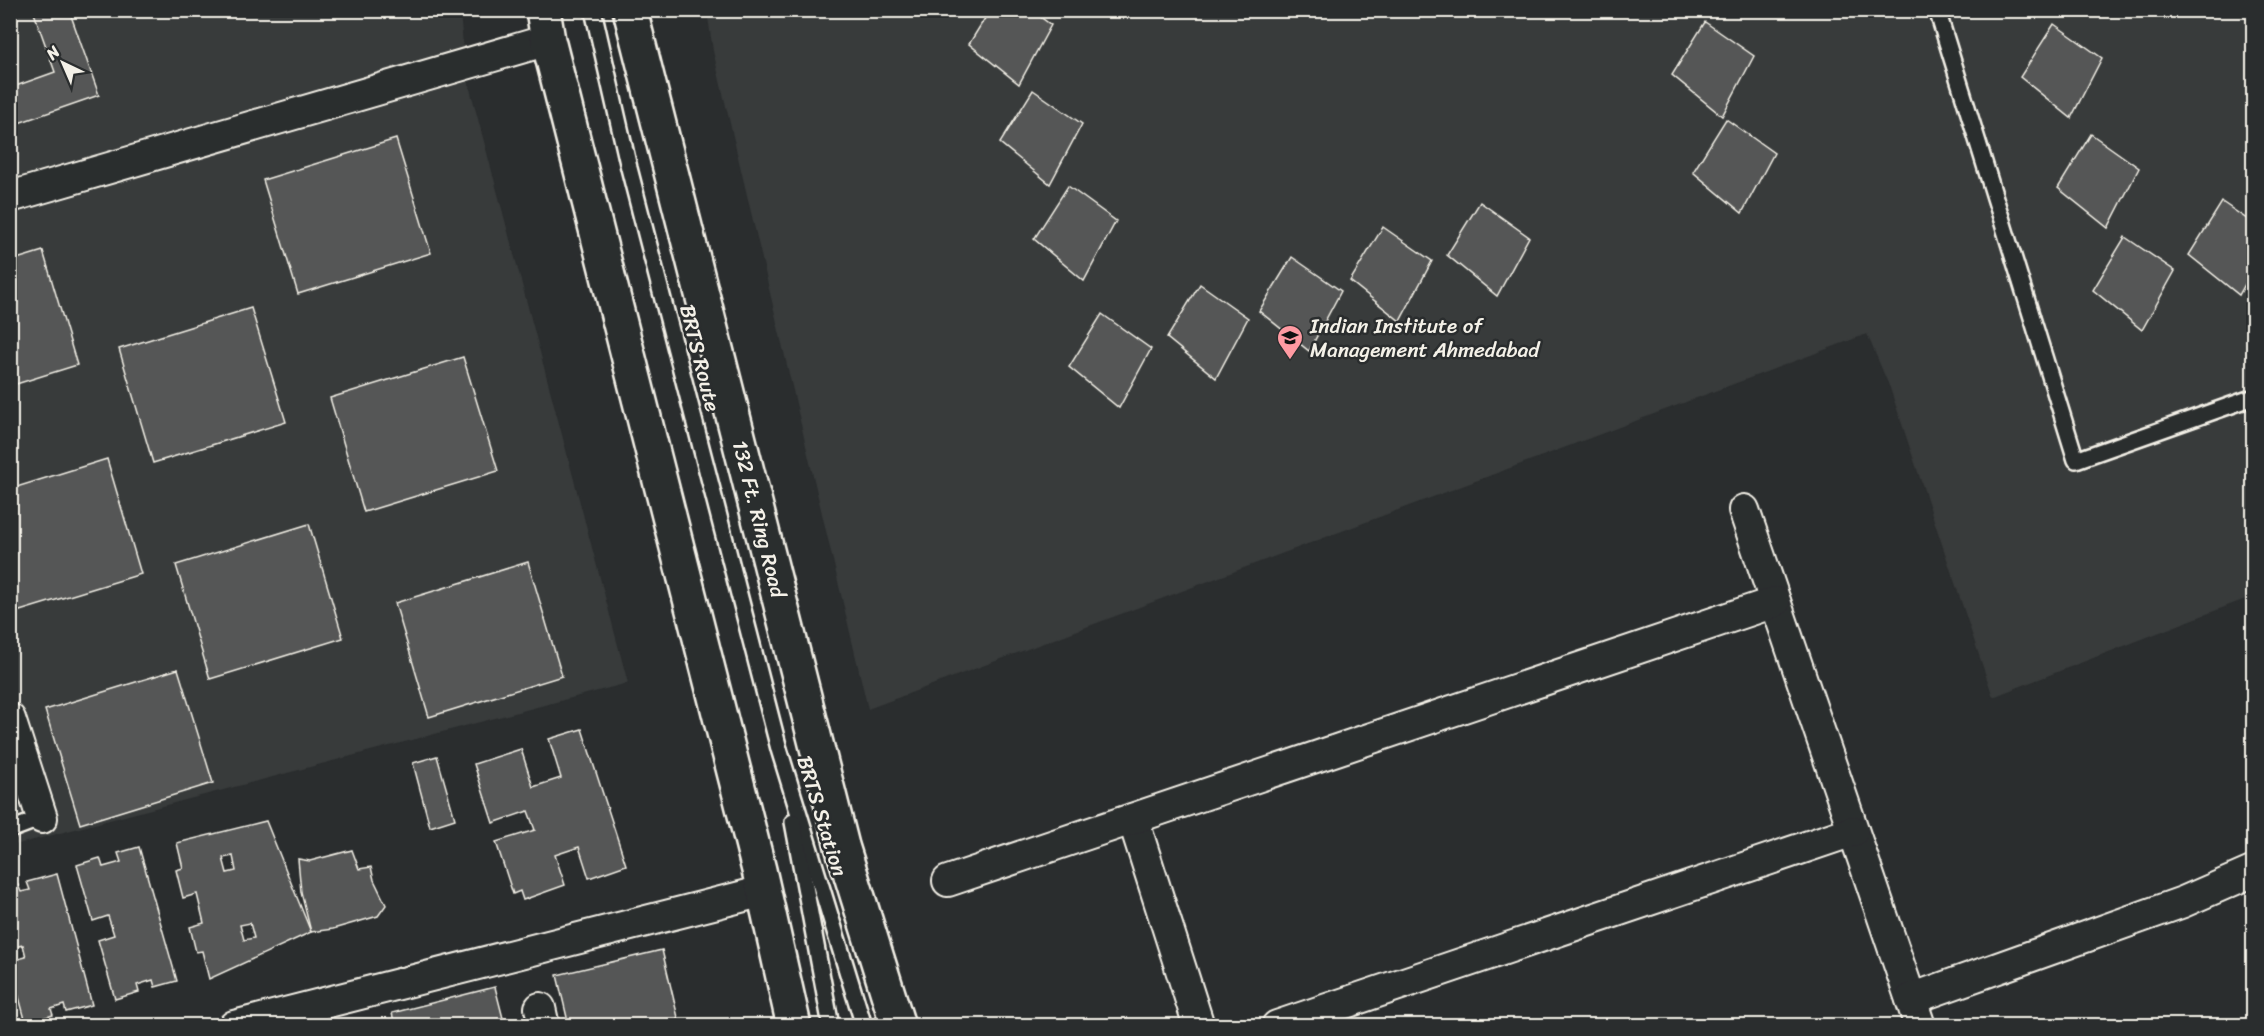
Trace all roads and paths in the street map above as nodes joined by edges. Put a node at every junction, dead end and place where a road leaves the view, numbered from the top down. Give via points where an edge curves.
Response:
1 (593, 10) edge
2 (630, 10) edge
3 (1937, 10) edge
4 (545, 25) edge
5 (10, 197) edge
6 (2253, 397) edge
7 (1744, 510) dead end
8 (1775, 602) junction
9 (10, 719) edge
10 (779, 749) junction
11 (42, 818) joint
12 (1133, 819) junction
13 (10, 830) edge
14 (1853, 831) junction
15 (2253, 871) edge
16 (948, 881) dead end
17 (764, 891) junction
18 (1916, 1012) edge
19 (234, 1026) edge
20 (794, 1026) edge
21 (831, 1026) edge
22 (864, 1026) edge
23 (898, 1026) edge
24 (1198, 1026) edge
25 (1277, 1026) edge

1 - 10 lane, BRTS Route via 629,168
2 - 23 main road, 132 Ft. Ring Road via 842,846
3 - 6 lane via 2076,460
4 - 5 street
4 - 17 main road
7 - 8 street
8 - 12 street
8 - 14 street
9 - 11 street
10 - 21 lane, BRTS Station
10 - 22 lane, BRTS Station
11 - 13 lane
12 - 16 street
12 - 24 street
14 - 18 street
14 - 25 street
15 - 18 street
17 - 19 street
17 - 20 main road

